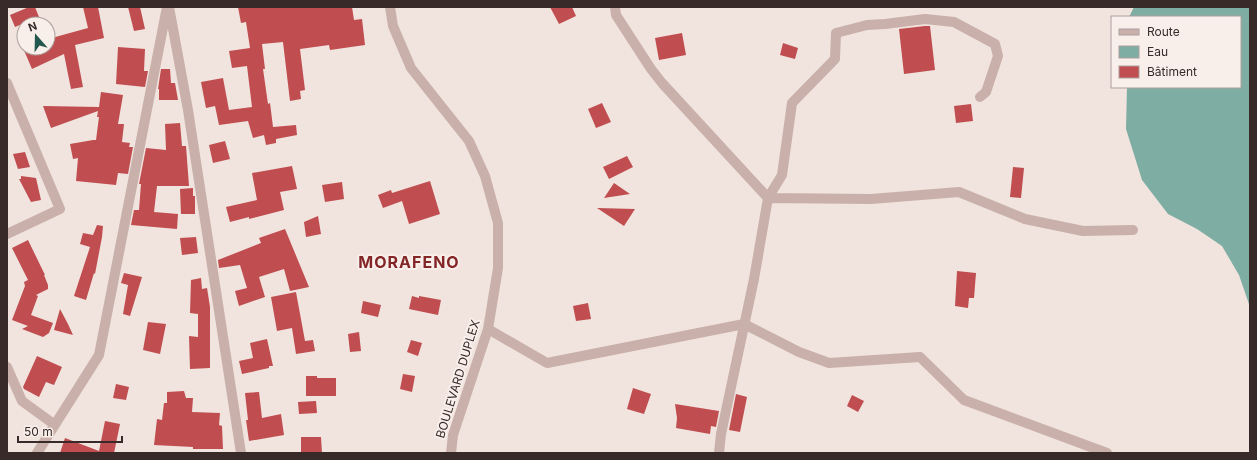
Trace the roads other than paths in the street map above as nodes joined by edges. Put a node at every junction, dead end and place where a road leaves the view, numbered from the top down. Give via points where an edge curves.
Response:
1 (168, 7) edge
2 (390, 7) edge
3 (615, 7) edge
4 (7, 84) edge
5 (980, 97) dead end
6 (768, 198) junction
7 (1133, 230) dead end
8 (7, 234) edge
9 (744, 324) junction
10 (488, 329) junction
11 (7, 367) edge
12 (55, 425) junction
13 (37, 453) edge
14 (241, 453) edge
15 (451, 453) edge
16 (719, 453) edge
17 (1107, 453) edge

1 - 12 street via 99,355
1 - 14 street via 188,110
2 - 10 street, BOULEVARD DUPLEX via 393,26 411,68 469,141 486,176 498,223 498,268
3 - 6 street via 616,16 651,70
4 - 8 street via 60,209
5 - 6 street via 986,92 998,56 995,44 954,22 925,19 867,26 836,33 835,59 792,103 782,175
6 - 7 street via 871,199 959,192 1025,219 1083,231
6 - 9 street
9 - 10 street via 547,363
9 - 16 street
9 - 17 street via 799,352 830,363 920,357 964,400
10 - 15 street, BOULEVARD DUPLEX via 453,435
11 - 12 street via 22,401
12 - 13 street

